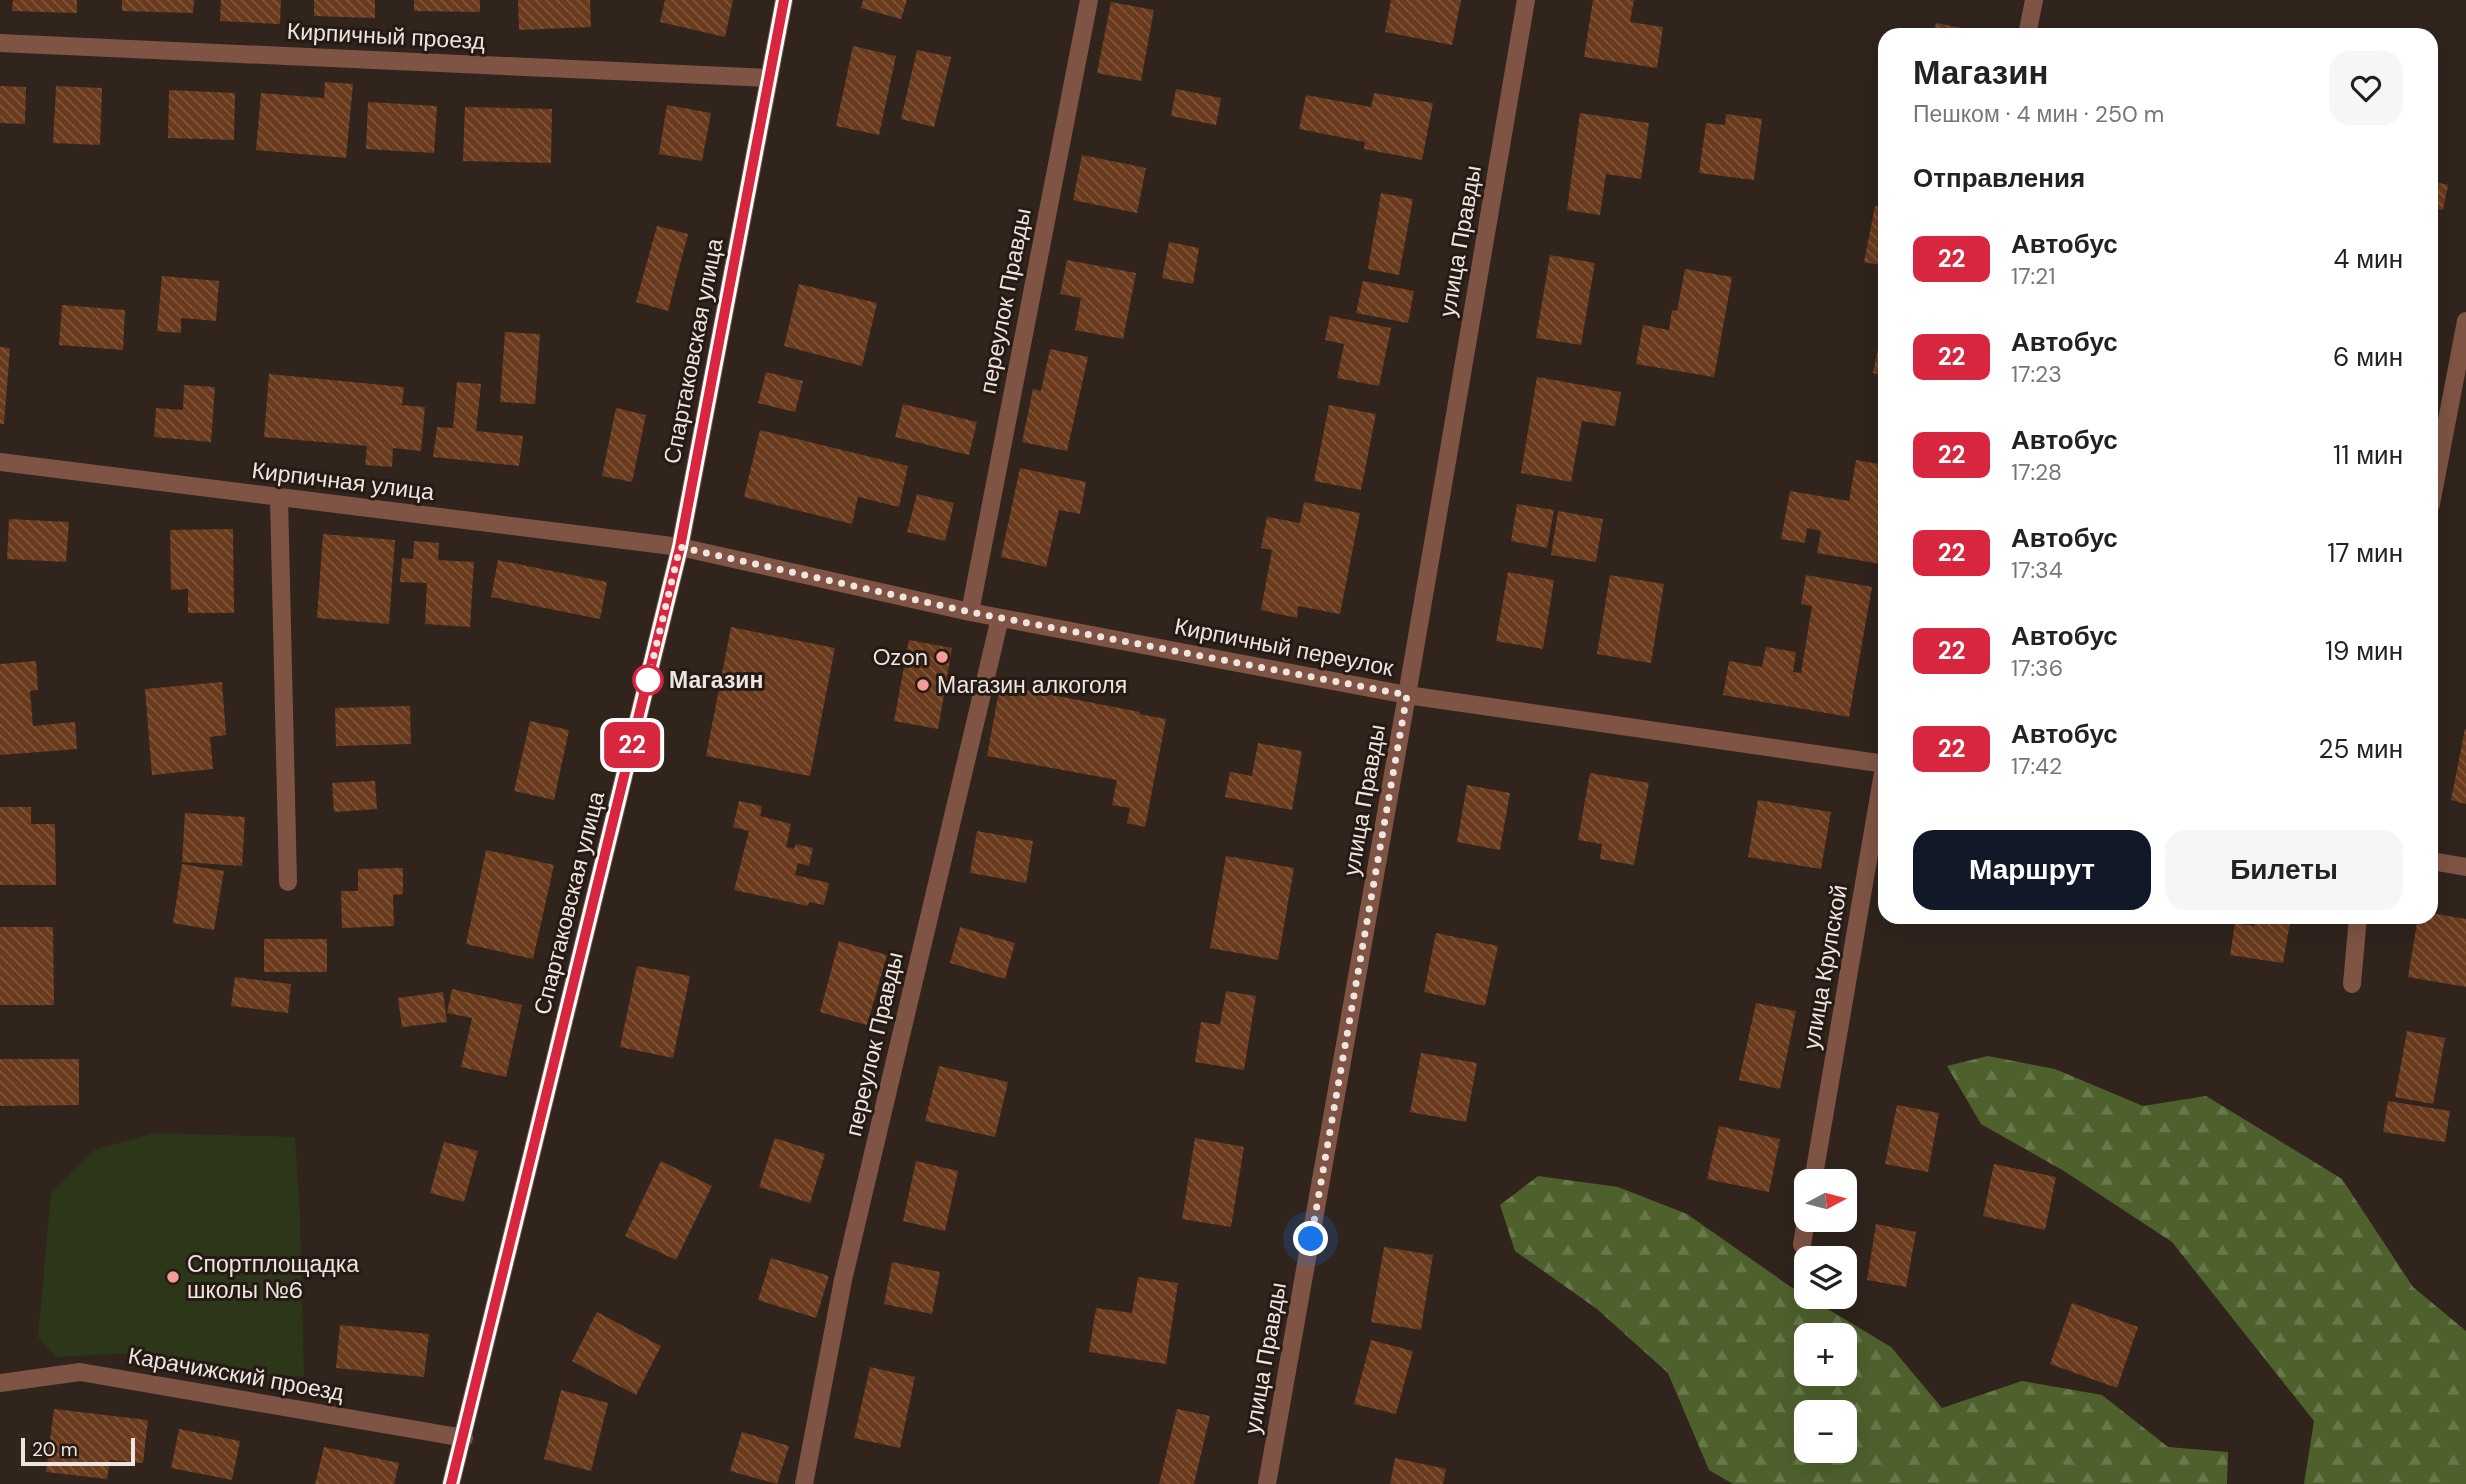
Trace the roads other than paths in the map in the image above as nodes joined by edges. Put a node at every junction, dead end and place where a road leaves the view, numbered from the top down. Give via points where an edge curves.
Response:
1 (785, 0) edge
2 (1088, 0) edge
3 (1526, 0) edge
4 (2034, 0) edge
5 (2028, 28) edge
6 (0, 43) edge
7 (769, 78) junction
8 (2466, 321) edge
9 (0, 462) edge
10 (2438, 467) edge
11 (279, 498) junction
12 (680, 547) junction
13 (970, 612) junction
14 (1000, 618) junction
15 (1407, 695) junction
16 (1878, 762) edge
17 (1878, 804) edge
18 (2438, 862) edge
19 (2466, 867) edge
20 (288, 882) dead end
21 (2357, 924) edge
22 (2352, 984) dead end
23 (1815, 1169) edge
24 (1804, 1232) edge
25 (1802, 1245) dead end
26 (0, 1383) edge
27 (464, 1437) junction
28 (451, 1484) edge
29 (804, 1484) edge
30 (1268, 1484) edge

1 - 7 street, Спартаковская улица
2 - 13 street, переулок Правды
3 - 15 street, улица Правды
4 - 5 street
6 - 7 street, Кирпичный проезд
7 - 12 street, Спартаковская улица
8 - 10 street
9 - 11 street, Кирпичная улица
11 - 12 street, Кирпичная улица
11 - 20 street
12 - 13 street, Кирпичный переулок
12 - 27 street, Спартаковская улица
13 - 14 street, Кирпичный переулок
14 - 15 street, Кирпичный переулок
14 - 29 street, переулок Правды via 843,1280
15 - 16 street, Кирпичный переулок
15 - 30 street, улица Правды
17 - 23 street, улица Крупской
18 - 19 street
21 - 22 street
24 - 25 street
26 - 27 street, Карачижский проезд via 80,1372
27 - 28 street, Спартаковская улица

